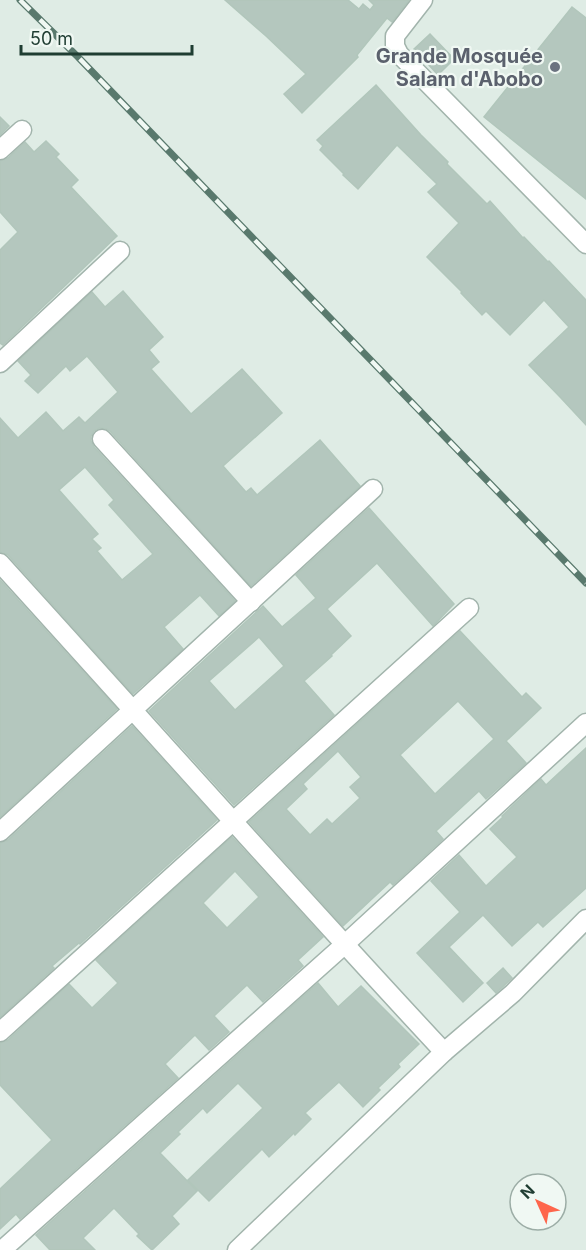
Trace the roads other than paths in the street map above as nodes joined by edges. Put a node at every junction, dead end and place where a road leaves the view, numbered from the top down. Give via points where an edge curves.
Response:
1 (423, 0) edge
2 (22, 130) dead end
3 (0, 150) edge
4 (586, 244) edge
5 (120, 251) dead end
6 (0, 363) edge
7 (102, 439) dead end
8 (373, 489) dead end
9 (0, 563) edge
10 (251, 602) junction
11 (469, 608) dead end
12 (134, 710) junction
13 (586, 723) edge
14 (233, 822) junction
15 (0, 832) edge
16 (586, 919) edge
17 (344, 945) junction
18 (0, 1032) edge
19 (444, 1052) junction
20 (2, 1250) edge
21 (237, 1250) edge

1 - 4 street via 395,36 399,54
2 - 3 street
5 - 6 street
7 - 10 street
8 - 10 street
9 - 12 street
10 - 12 street
11 - 14 street
12 - 14 street
12 - 15 street
13 - 17 street
14 - 17 street
14 - 18 street
16 - 19 street via 513,993
17 - 19 street
17 - 20 street
19 - 21 street

